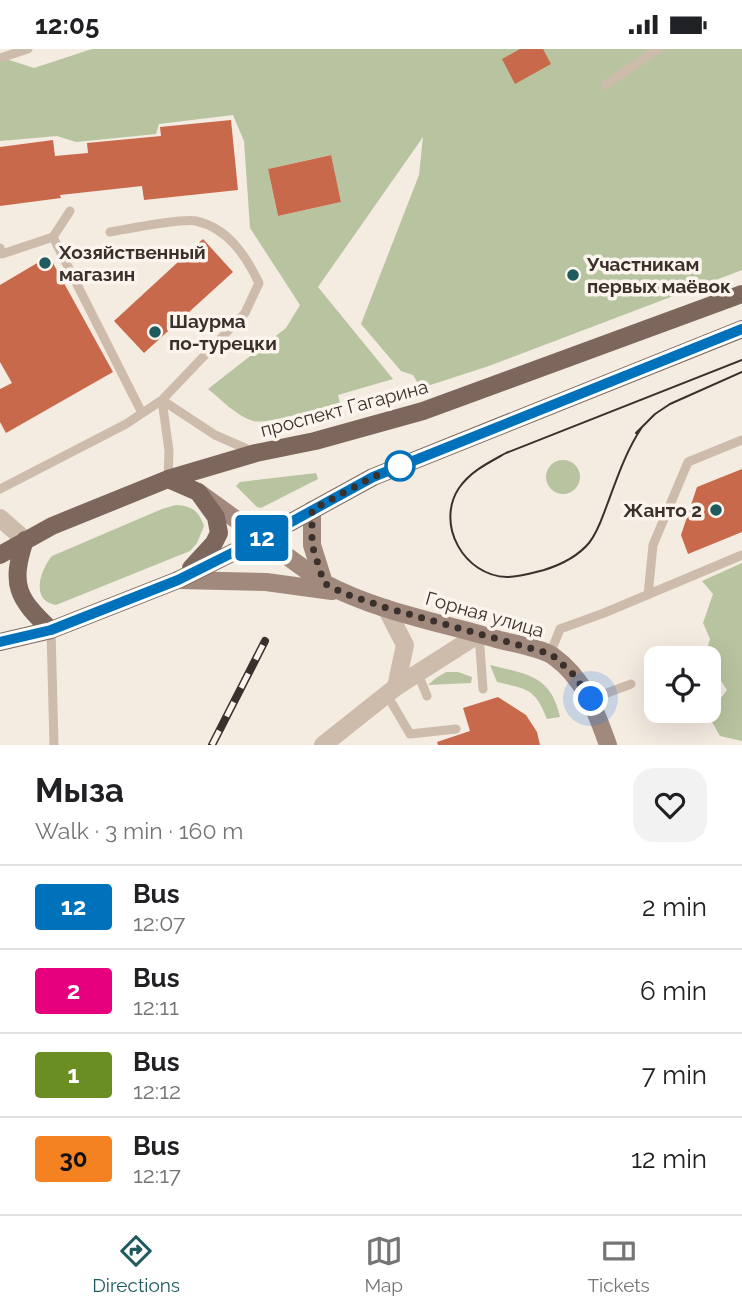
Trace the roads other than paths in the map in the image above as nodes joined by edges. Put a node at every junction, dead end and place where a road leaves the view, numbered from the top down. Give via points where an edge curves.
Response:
1 (28, 49) edge
2 (658, 49) edge
3 (0, 58) edge
4 (605, 85) dead end
5 (70, 211) dead end
6 (110, 232) dead end
7 (53, 237) junction
8 (0, 248) edge
9 (742, 294) edge
10 (742, 329) edge
11 (162, 400) junction
12 (142, 413) junction
13 (742, 440) edge
14 (256, 453) junction
15 (168, 479) junction
16 (0, 489) edge
17 (198, 492) junction
18 (312, 510) junction
19 (0, 518) edge
20 (262, 538) junction
21 (25, 540) junction
22 (0, 555) edge
23 (742, 555) edge
24 (178, 580) junction
25 (324, 583) junction
26 (343, 593) junction
27 (648, 595) junction
28 (387, 608) junction
29 (51, 630) junction
30 (479, 634) junction
31 (0, 642) edge
32 (551, 654) junction
33 (418, 674) junction
34 (631, 684) dead end
35 (483, 689) dead end
36 (391, 691) junction
37 (427, 696) dead end
38 (591, 699) junction
39 (456, 729) dead end
40 (54, 745) edge
41 (323, 745) edge
42 (608, 745) edge

1 - 3 lane
2 - 4 lane
5 - 7 lane
6 - 11 lane via 194,221 219,230 246,257 259,283 245,313
7 - 8 lane via 2,254
7 - 12 lane
9 - 14 main road, проспект Гагарина via 423,411
10 - 18 main road via 406,463
11 - 12 lane
11 - 14 lane via 215,435
11 - 15 lane
12 - 16 lane
13 - 27 lane via 688,462 653,545
14 - 15 main road, проспект Гагарина
15 - 17 main road
15 - 21 main road, проспект Гагарина
17 - 20 main road, Горная улица
17 - 24 main road via 216,517 219,533 206,554
18 - 20 main road
18 - 25 main road via 312,545
19 - 21 street
20 - 24 main road
20 - 25 main road, Горная улица
21 - 22 main road, проспект Гагарина
21 - 29 main road via 17,563 17,585 28,609
23 - 27 lane
24 - 26 main road, Горная улица via 265,582
24 - 29 main road
25 - 26 main road, Горная улица
26 - 28 main road, Горная улица
27 - 32 lane via 560,629
28 - 30 main road, Горная улица
28 - 36 street via 405,645
29 - 31 main road
29 - 40 lane
30 - 32 main road, Горная улица
30 - 33 street
30 - 35 lane
32 - 38 main road, Горная улица
33 - 36 street
33 - 37 lane
34 - 38 lane
36 - 39 lane via 410,734
36 - 41 street
38 - 42 main road, Горная улица

